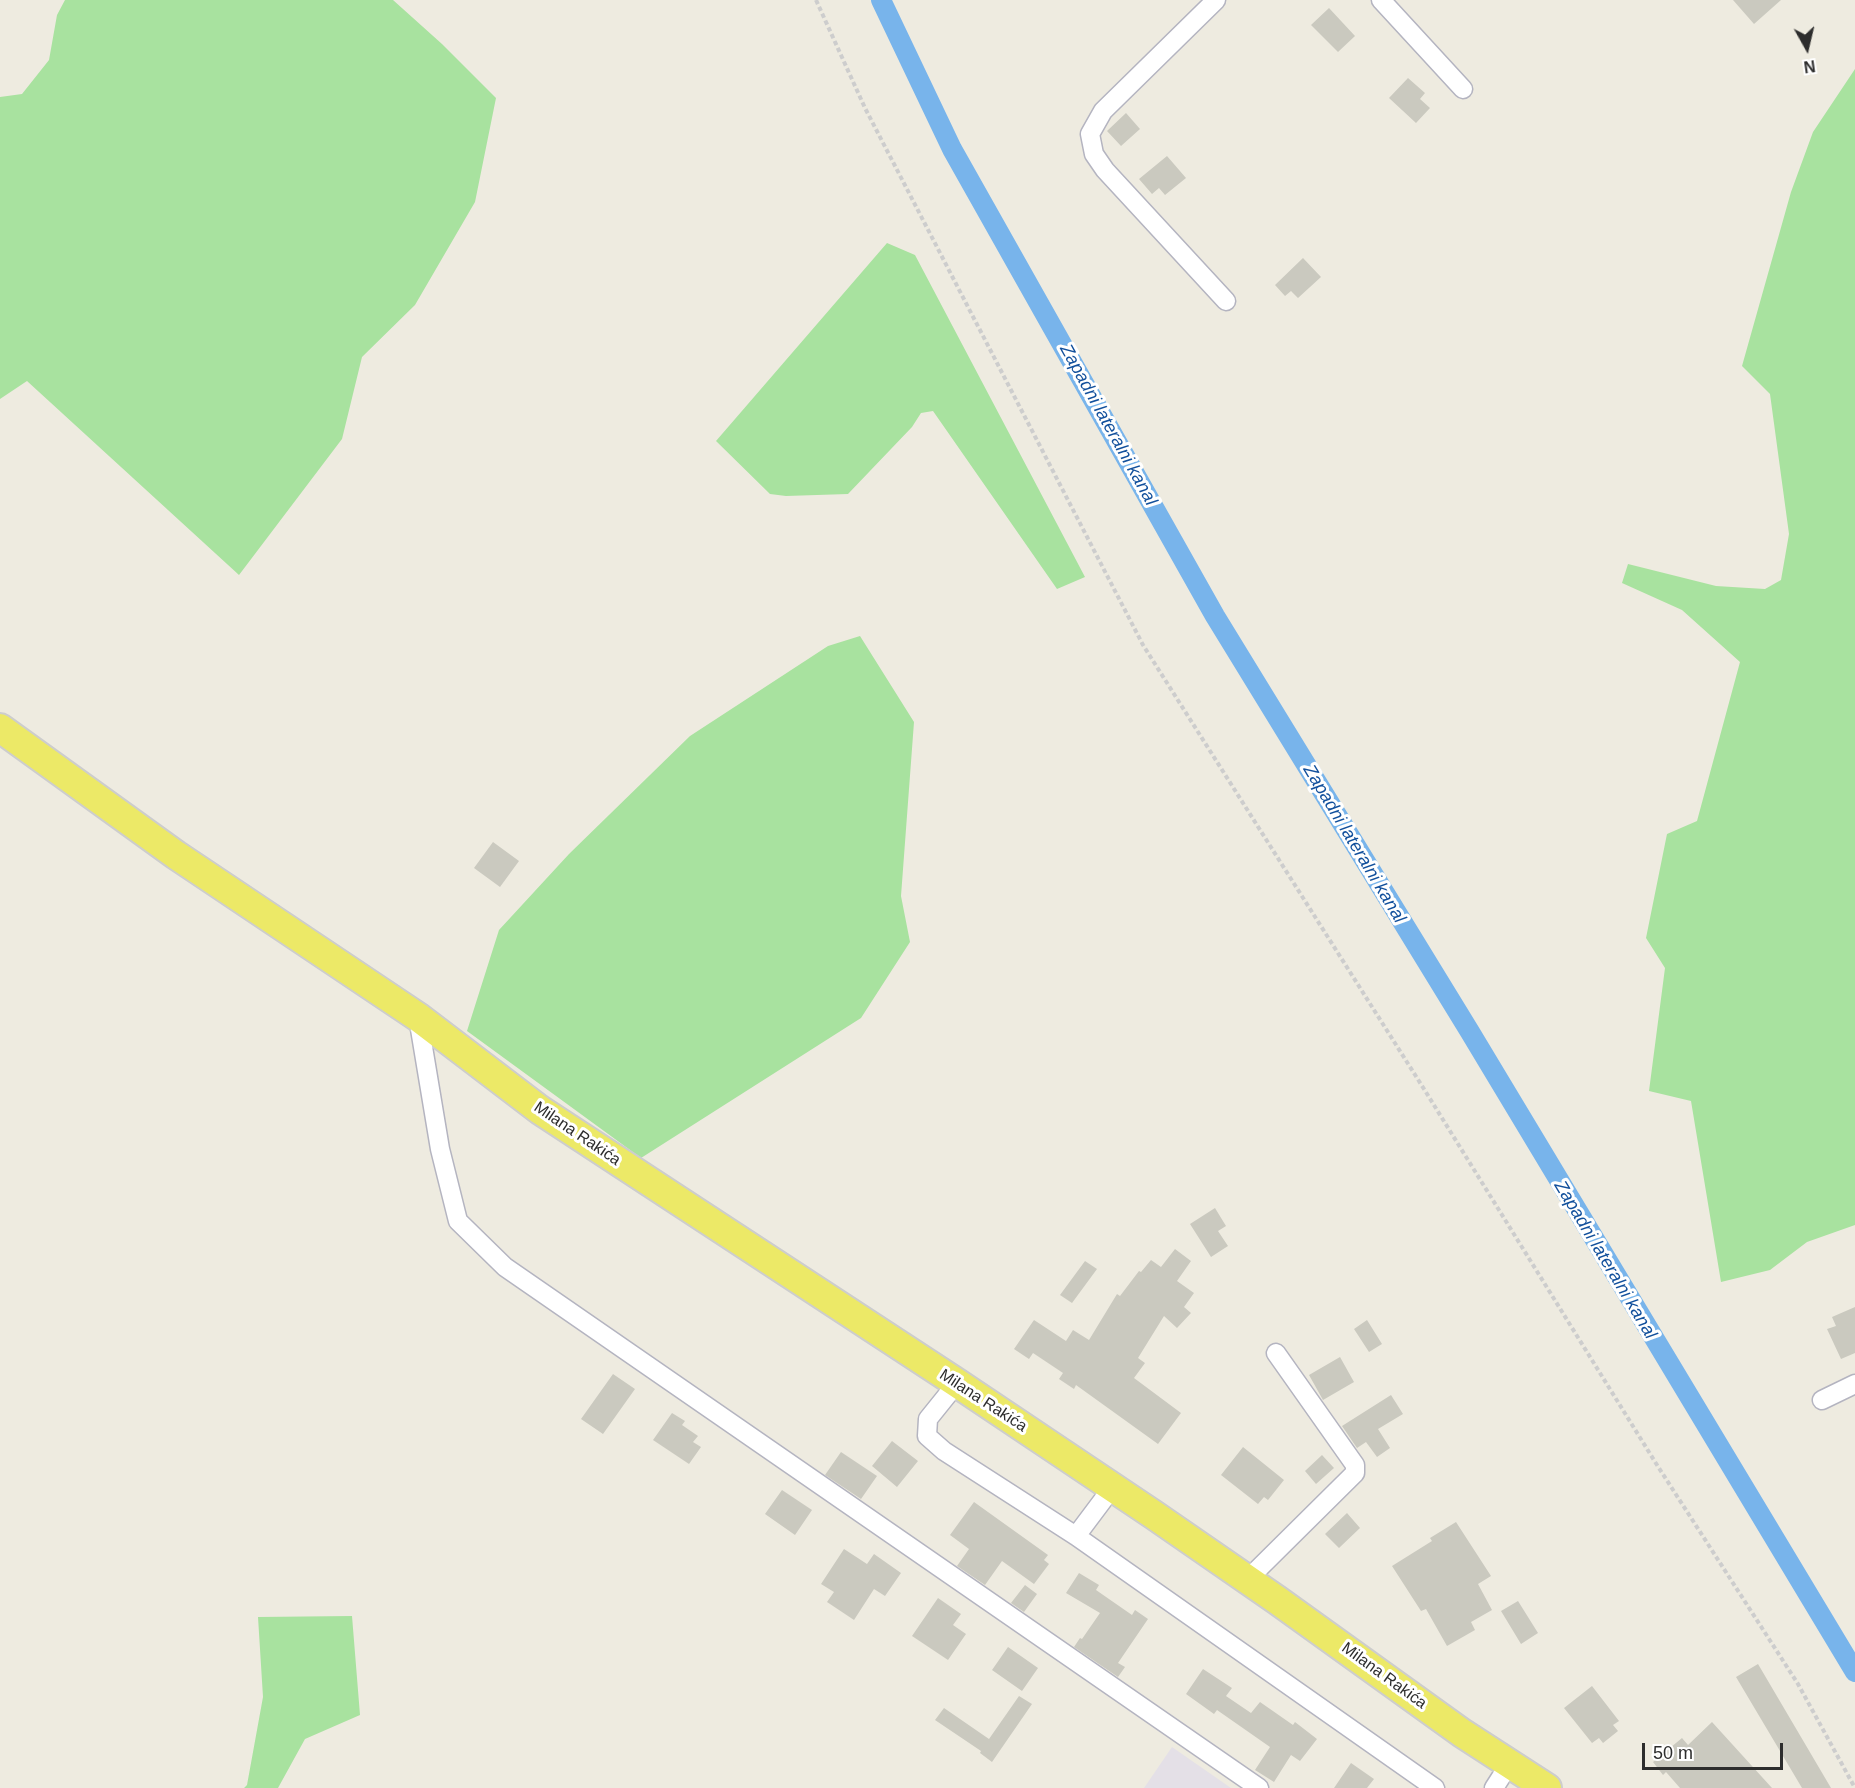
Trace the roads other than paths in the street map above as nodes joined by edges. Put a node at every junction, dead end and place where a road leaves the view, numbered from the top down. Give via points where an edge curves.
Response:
1 (1216, 0) edge
2 (1381, 0) edge
3 (1463, 89) dead end
4 (1226, 301) dead end
5 (0, 729) edge
6 (418, 1017) junction
7 (1276, 1353) dead end
8 (957, 1383) junction
9 (1855, 1384) edge
10 (1822, 1400) dead end
11 (1112, 1488) junction
12 (1076, 1536) junction
13 (1247, 1580) junction
14 (1510, 1763) junction
15 (1259, 1788) edge
16 (1435, 1788) edge
17 (1494, 1788) edge
18 (1547, 1788) edge

1 - 4 street via 1103,111 1090,134 1094,154 1105,170
2 - 3 street
5 - 6 main road, Milana Rakića via 176,855
6 - 8 main road, Milana Rakića via 540,1110
6 - 15 street via 440,1149 458,1221 505,1267
7 - 13 street via 1355,1465 1355,1473
8 - 11 main road, Milana Rakića
8 - 12 street via 928,1419 927,1437
9 - 10 street
11 - 12 street
11 - 13 main road, Milana Rakića
12 - 16 street
13 - 14 main road, Milana Rakića
14 - 17 street
14 - 18 main road, Milana Rakića

